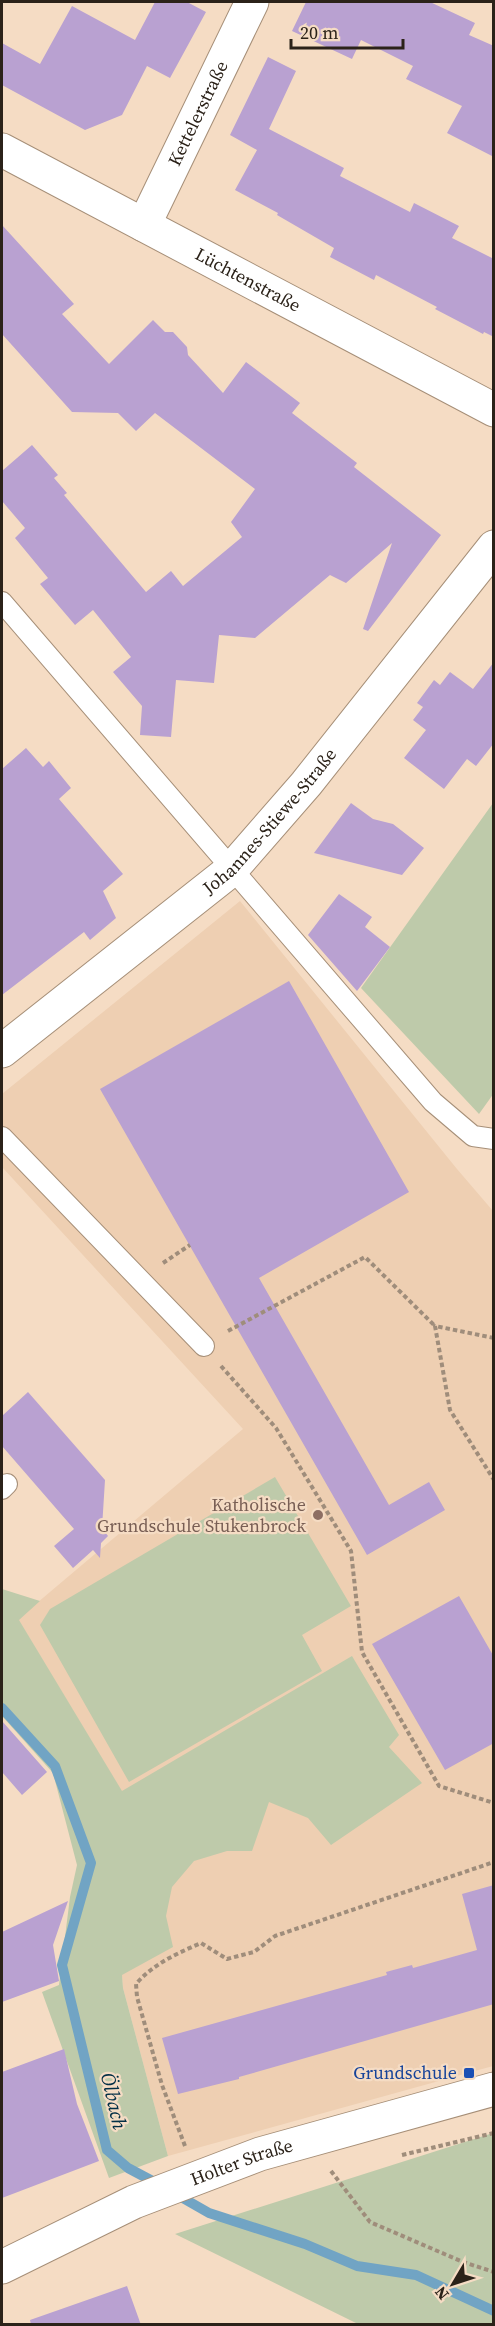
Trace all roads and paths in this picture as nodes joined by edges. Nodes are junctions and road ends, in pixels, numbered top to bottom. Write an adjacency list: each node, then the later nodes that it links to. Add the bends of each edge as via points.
1 (252, 2): 3 (street, Kettelerstraße)
2 (2, 150): 3 (street, Lüchtenstraße)
3 (144, 225): 4 (street, Lüchtenstraße)
4 (494, 411)
5 (494, 547): 7 (street, Johannes-Stiewe-Straße, via 306,784)
6 (2, 602): 7 (lane)
7 (231, 870): 8 (street, Johannes-Stiewe-Straße); 10 (lane, via 433,1102 473,1136)
8 (2, 1051)
9 (2, 1137): 13 (lane)
10 (494, 1139)
11 (435, 1326): 12 (path); 13 (path, via 365,1257); 14 (path, via 450,1410)
12 (494, 1338)
13 (204, 1346): 15 (path, via 276,1428 351,1551 362,1652 439,1786)
14 (494, 1480)
15 (494, 1803)
16 (494, 1862): 19 (path, via 275,1936 254,1952 227,1959 201,1943 143,1976 136,1984 162,2085)
17 (494, 2089): 18 (street, Holter Straße)
18 (319, 2137): 19 (street, Holter Straße); 21 (path, via 327,2167 370,2222)
19 (171, 2187): 20 (street, Holter Straße)
20 (2, 2267)
21 (494, 2272)

